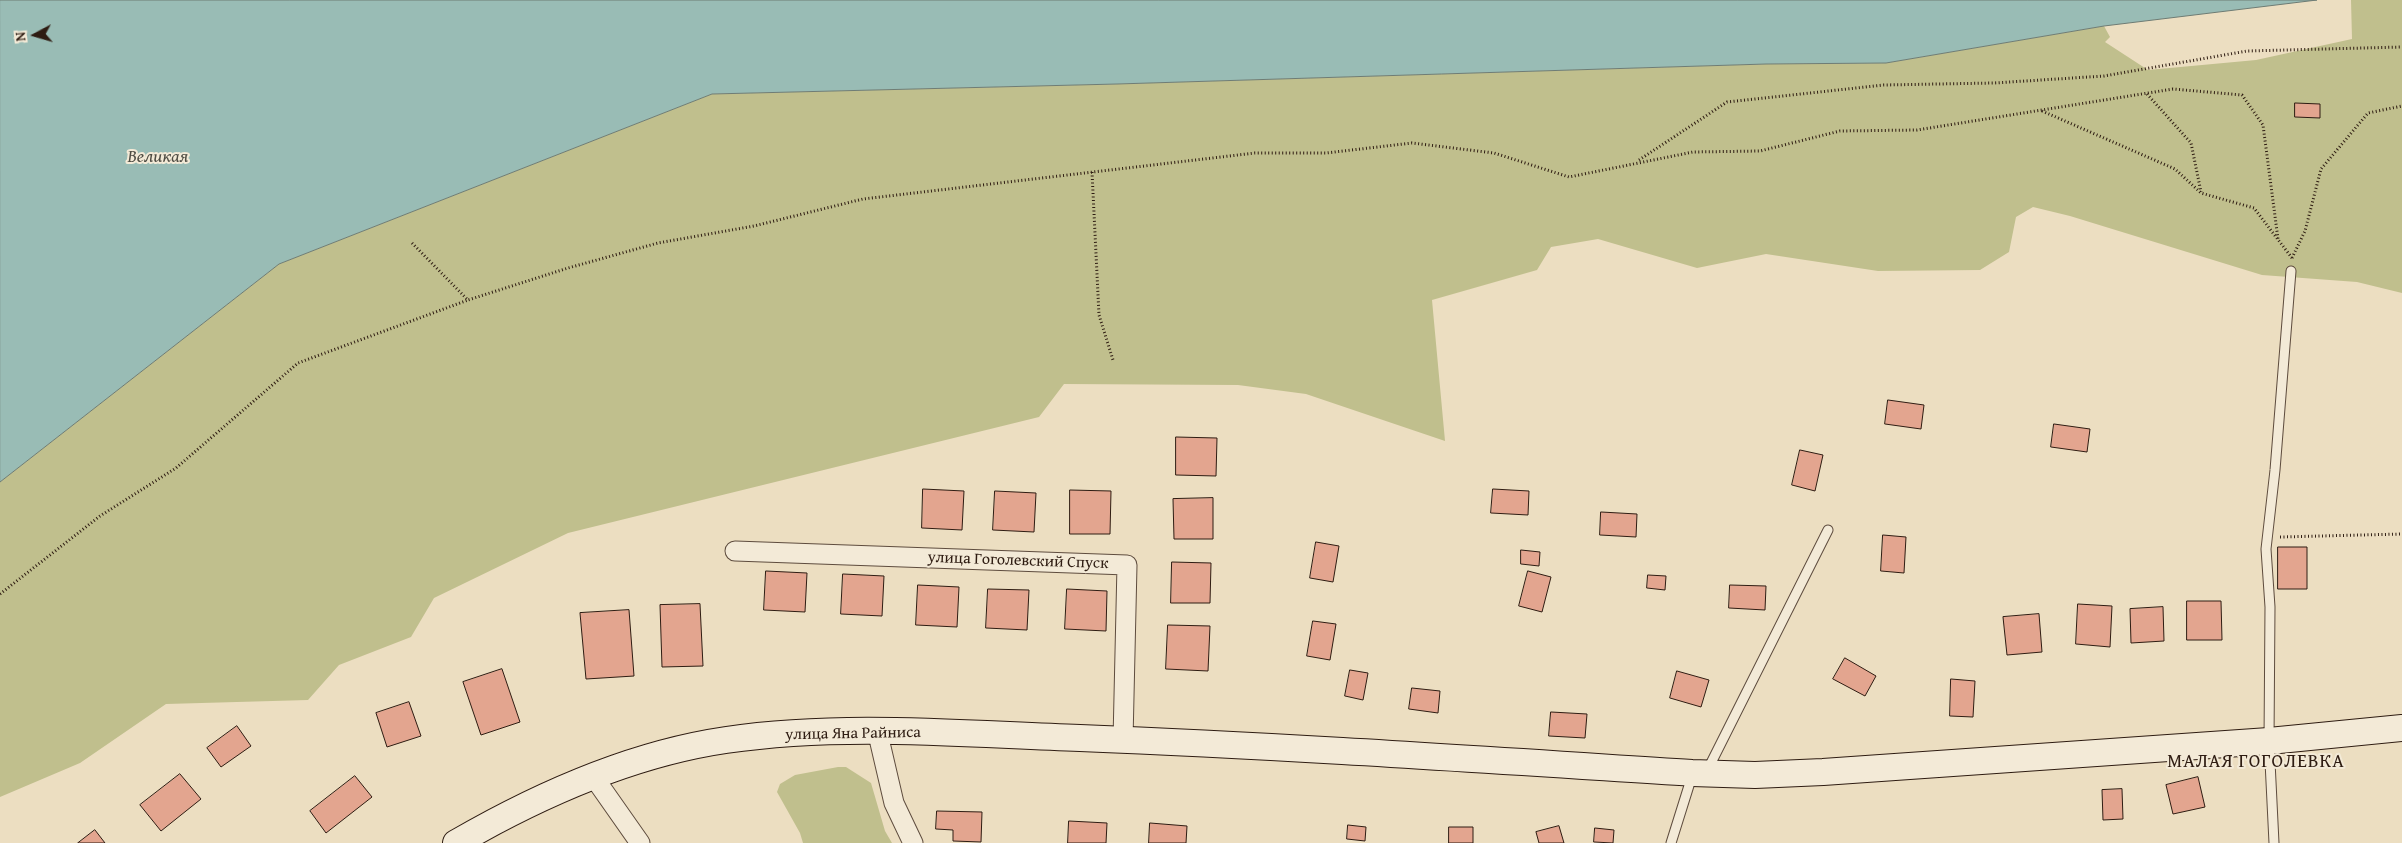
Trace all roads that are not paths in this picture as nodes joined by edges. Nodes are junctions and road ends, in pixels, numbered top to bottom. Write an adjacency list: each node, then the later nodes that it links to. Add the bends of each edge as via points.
1 (2291, 272): 7 (lane, via 2266,549 2270,607)
2 (1828, 530): 8 (lane)
3 (735, 551): 6 (street, улица Гоголевский Спуск, via 1128,565)
4 (2402, 728): 7 (street, улица Яна Райниса)
5 (877, 730): 6 (street, улица Яна Райниса); 9 (street, улица Яна Райниса, via 725,740 648,758); 12 (street, via 894,803)
6 (1123, 740): 8 (street, улица Яна Райниса, via 1272,746)
7 (2269, 741): 8 (street, улица Яна Райниса, via 1824,772); 14 (lane)
8 (1699, 774): 13 (lane)
9 (593, 776): 10 (street, улица Яна Райниса, via 514,810); 11 (street)
10 (456, 843)
11 (640, 843)
12 (913, 843)
13 (1671, 843)
14 (2274, 843)

